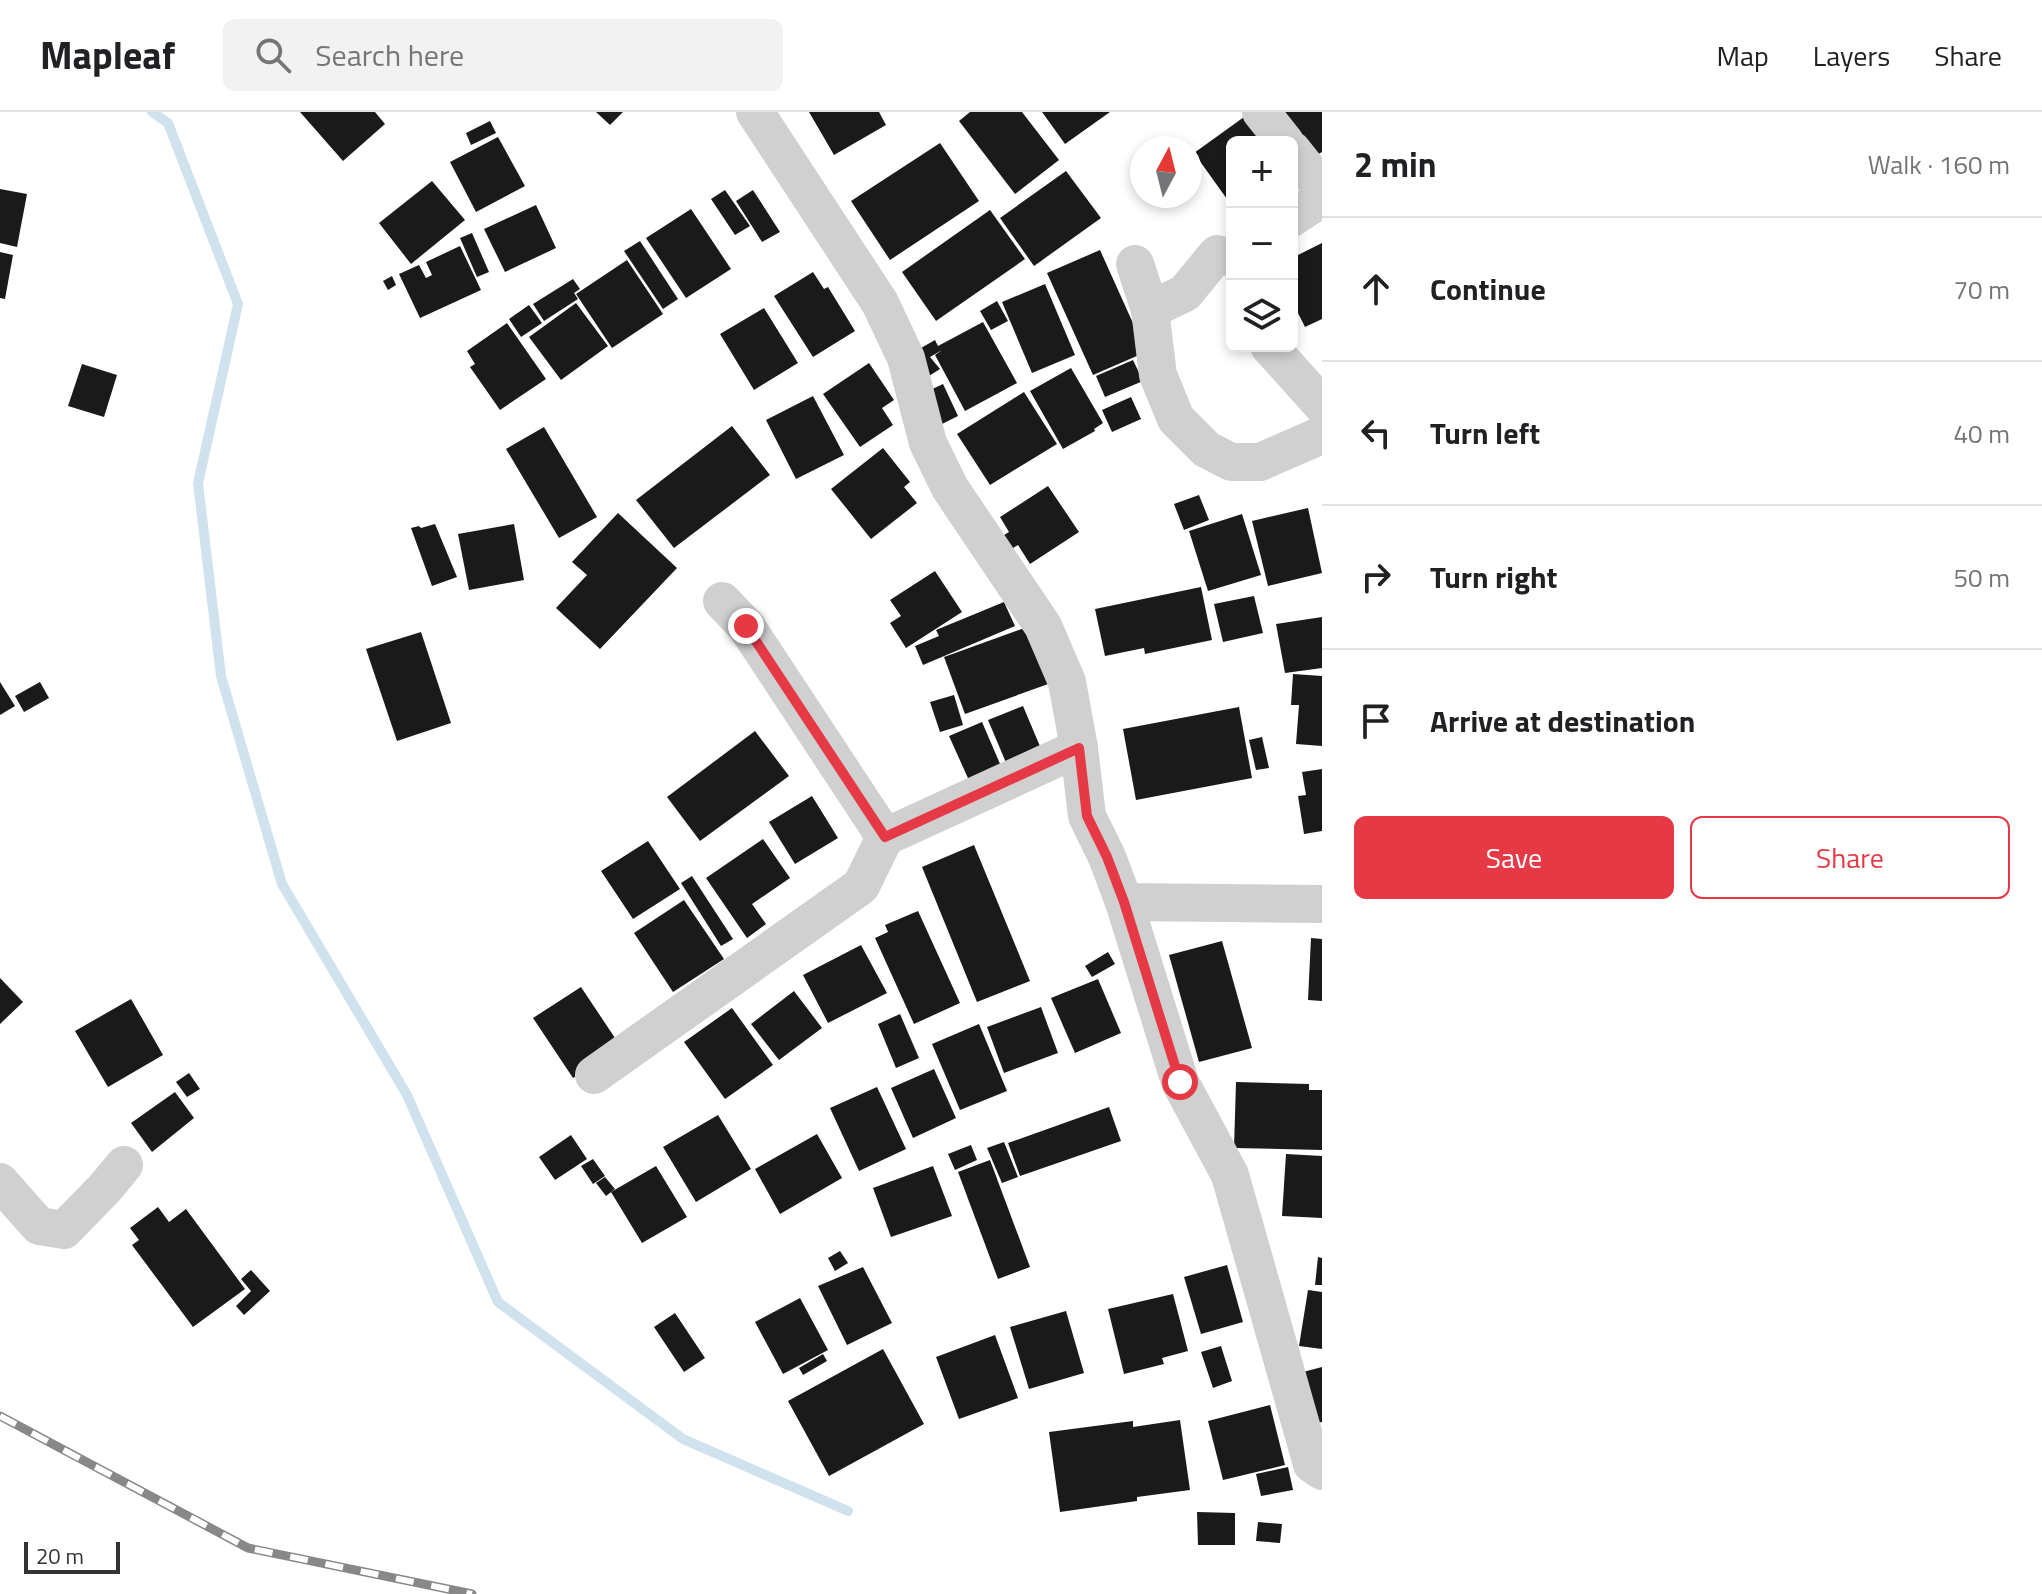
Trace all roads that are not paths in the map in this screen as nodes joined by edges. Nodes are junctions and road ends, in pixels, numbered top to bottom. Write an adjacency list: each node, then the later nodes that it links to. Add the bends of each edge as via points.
1 (755, 112): 15 (street, via 880,303 906,358 928,443 950,488 1043,626 1067,682)
2 (1261, 112): 3 (street)
3 (1280, 136)
4 (1298, 158): 5 (street)
5 (1322, 188)
6 (1322, 198): 7 (street)
7 (1298, 214)
8 (1226, 256): 10 (street, via 1217,254 1185,293)
9 (1135, 264): 10 (street)
10 (1150, 310): 13 (street, via 1158,375 1176,419 1206,449 1231,462 1260,462)
11 (1274, 352): 12 (street)
12 (1322, 405)
13 (1322, 435)
14 (722, 601): 16 (street, via 746,626)
15 (1079, 748): 16 (street); 17 (street, via 1087,816)
16 (885, 837): 19 (street, via 861,886)
17 (1124, 902): 18 (street); 22 (street, via 1180,1082 1230,1175 1312,1464)
18 (1322, 904)
19 (594, 1075)
20 (124, 1165): 21 (street, via 64,1230 39,1226)
21 (0, 1182)
22 (1322, 1471)

